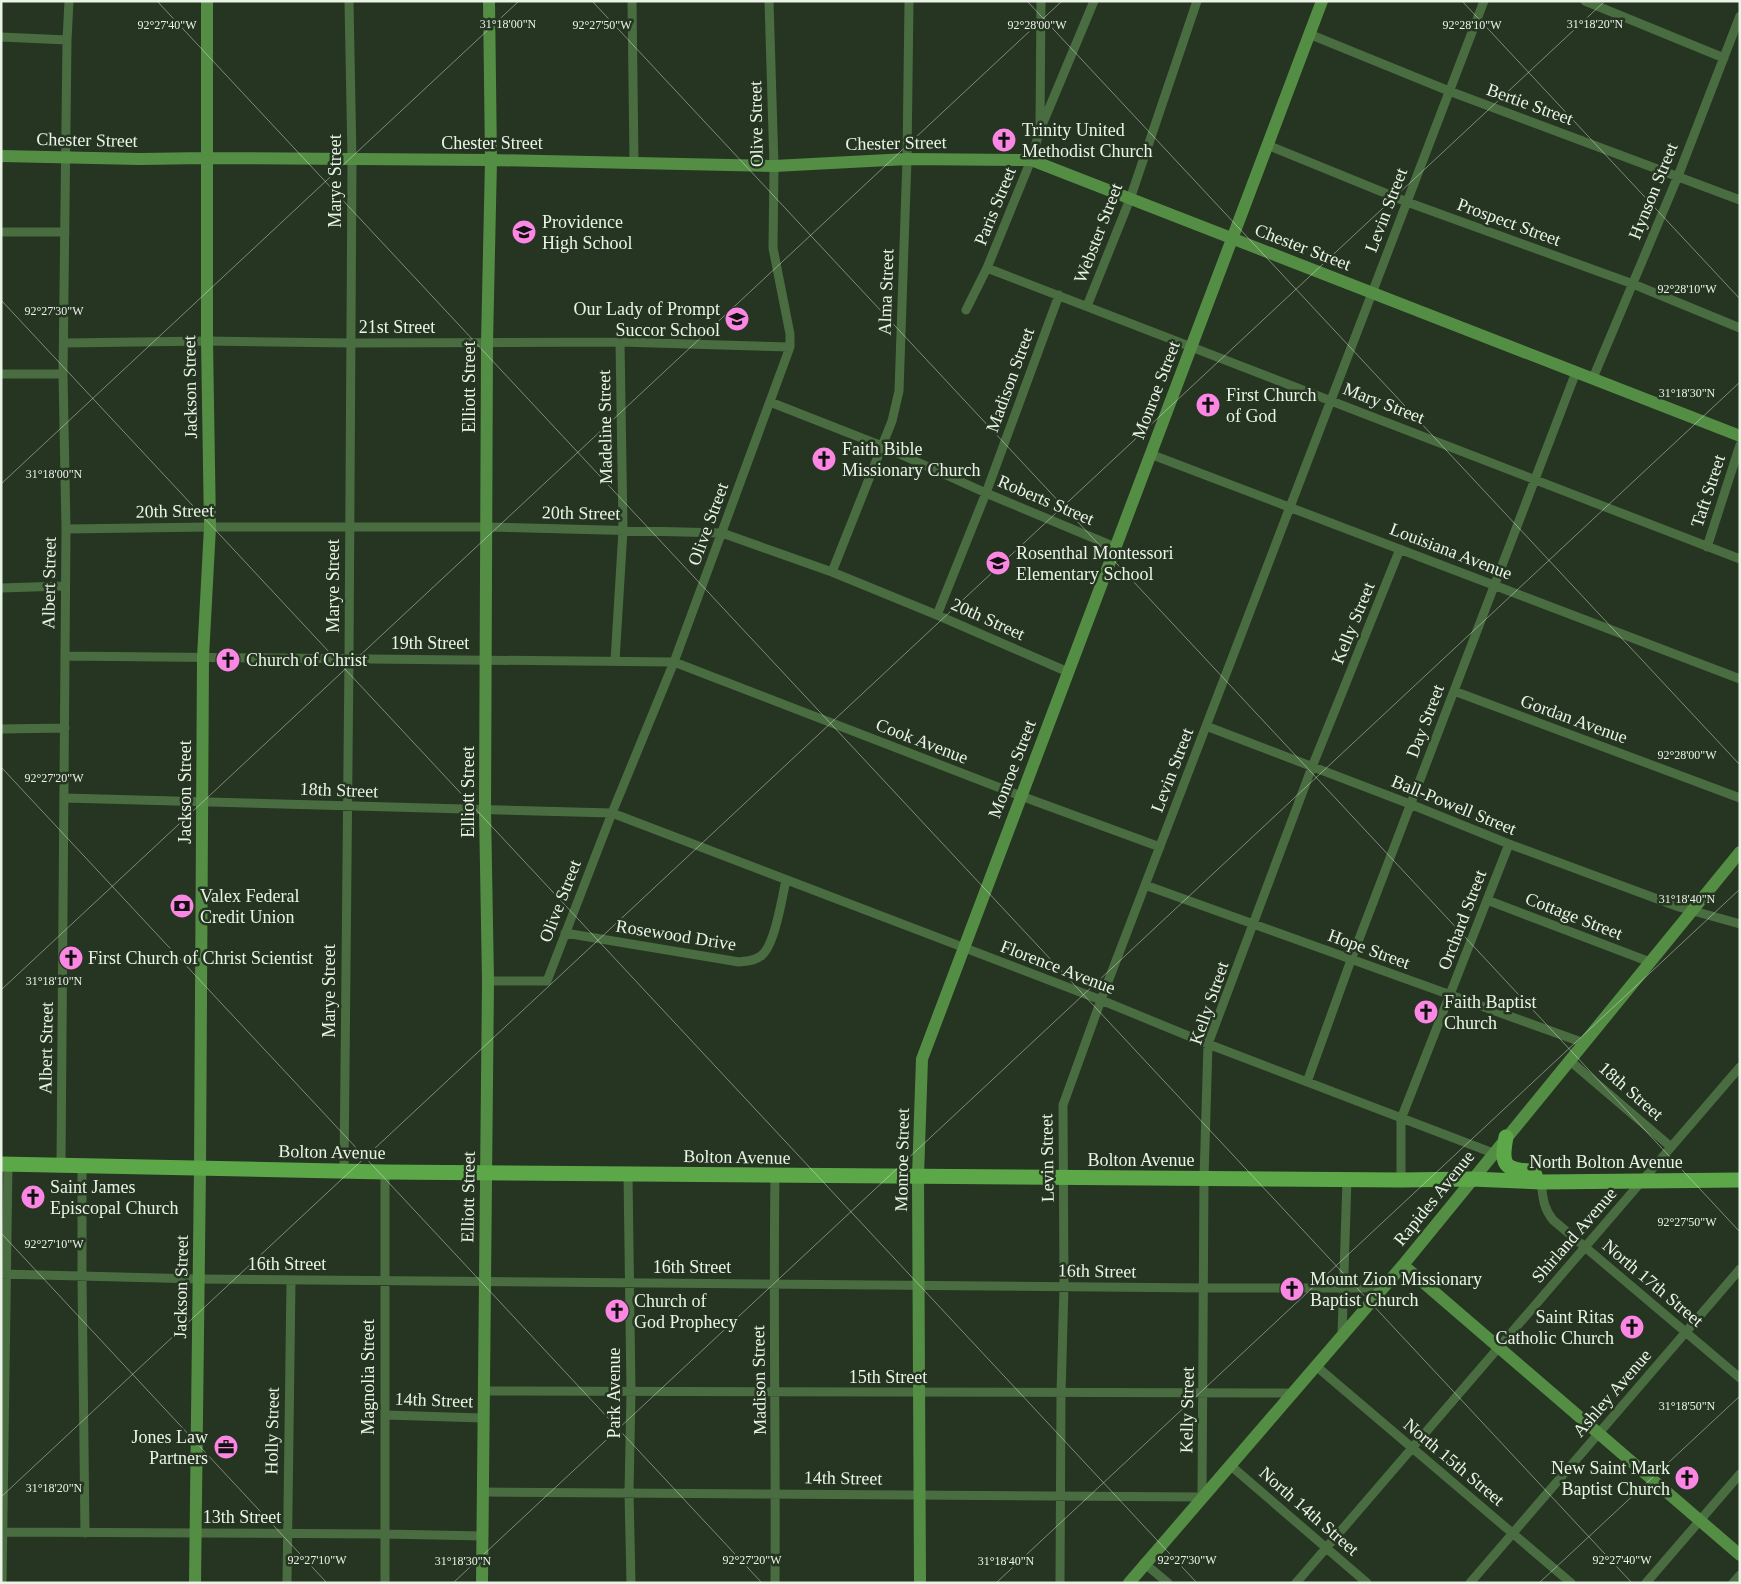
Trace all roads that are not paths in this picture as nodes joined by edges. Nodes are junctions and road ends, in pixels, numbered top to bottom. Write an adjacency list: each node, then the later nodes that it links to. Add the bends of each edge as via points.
1 (69, 1): 17 (street, Albert Street)
2 (207, 1): 24 (main road, Jackson Street)
3 (349, 1): 26 (street, Marye Street)
4 (489, 1): 27 (main road, Elliott Street)
5 (632, 1): 29 (street)
6 (769, 1): 30 (street, Olive Street)
7 (909, 1): 25 (street, Alma Street)
8 (1041, 1): 20 (street)
9 (1094, 1): 20 (street, Paris Street)
10 (1197, 1): 32 (street, Webster Street)
11 (1322, 1): 15 (main road, Monroe Street)
12 (1484, 1): 19 (street, Levin Street)
13 (1585, 1): 18 (street)
14 (1740, 16): 18 (street, Hynson Street)
15 (1310, 34): 19 (street, Bertie Street); 21 (main road, Monroe Street)
16 (1, 36): 17 (street)
17 (67, 40): 23 (street, Albert Street)
18 (1724, 58): 31 (street, Hynson Street)
19 (1449, 91): 31 (street, Bertie Street); 34 (street, Levin Street)
20 (1040, 130): 28 (street, Paris Street)
21 (1267, 145): 34 (street, Prospect Street); 37 (main road, Monroe Street)
22 (1, 156): 23 (main road, Chester Street)
23 (67, 156): 24 (main road, Chester Street); 36 (street, Albert Street)
24 (206, 158): 26 (main road, Chester Street); 45 (main road, Jackson Street)
25 (907, 159): 28 (main road, Chester Street); 30 (main road, Chester Street); 60 (street, Alma Street, via 899,391)
26 (352, 160): 27 (main road, Chester Street); 48 (street, Marye Street)
27 (491, 160): 29 (main road, Chester Street); 49 (main road, Elliott Street)
28 (1031, 160): 32 (main road, Chester Street); 38 (street, Paris Street)
29 (634, 162): 30 (main road, Chester Street)
30 (774, 166): 51 (street, Olive Street, via 773,248)
31 (1678, 176): 33 (street, Bertie Street); 39 (street, Hynson Street)
32 (1130, 199): 37 (main road, Chester Street); 42 (street, Webster Street)
33 (1740, 200)
34 (1407, 202): 39 (street, Prospect Street); 40 (street, Levin Street)
35 (1, 232): 36 (street)
36 (64, 232): 47 (street, Albert Street)
37 (1232, 238): 40 (main road, Chester Street); 50 (main road, Monroe Street)
38 (987, 268): 41 (street, Mary Street); 43 (street, Paris Street)
39 (1633, 284): 44 (street, Prospect Street); 55 (street, Hynson Street)
40 (1372, 293): 52 (main road, Chester Street); 56 (street, Levin Street)
41 (1059, 295): 42 (street, Mary Street); 63 (street, Madison Street)
42 (1087, 306): 50 (street, Mary Street)
43 (966, 310)
44 (1740, 328)
45 (207, 341): 47 (street, 21st Street); 48 (street, 21st Street); 65 (main road, Jackson Street)
46 (620, 342): 49 (street, 21st Street); 51 (street, 21st Street); 69 (street, Madeline Street)
47 (65, 343): 54 (street, Albert Street)
48 (350, 343): 49 (street, 21st Street); 67 (street, Marye Street)
49 (487, 343): 66 (main road, Elliott Street)
50 (1191, 346): 56 (street, Mary Street); 61 (main road, Monroe Street)
51 (790, 347): 57 (street, Olive Street)
52 (1576, 372): 55 (main road, Chester Street); 62 (street, Day Street)
53 (1, 374): 54 (street)
54 (63, 374): 68 (street, Albert Street)
55 (1593, 378): 58 (main road, Chester Street)
56 (1331, 400): 62 (street, Mary Street); 64 (street, Levin Street)
57 (770, 402): 60 (street, Roberts Street); 70 (street, Olive Street)
58 (1740, 436)
59 (1740, 445): 72 (street, Taft Street)
60 (882, 446): 63 (street, Roberts Street); 75 (street, Alma Street)
61 (1150, 454): 64 (street, Louisiana Avenue); 71 (main road, Monroe Street)
62 (1535, 478): 72 (street, Mary Street); 76 (street, Day Street)
63 (986, 493): 71 (street, Roberts Street); 79 (street, Madison Street)
64 (1290, 507): 73 (street, Louisiana Avenue); 89 (street, Levin Street)
65 (210, 527): 67 (street, 20th Street); 68 (street, 20th Street); 81 (main road, Jackson Street)
66 (486, 527): 67 (street, 20th Street); 69 (street, 20th Street); 83 (main road, Elliott Street)
67 (349, 528): 82 (street, Marye Street)
68 (66, 529): 77 (street, Albert Street)
69 (623, 530): 70 (street, 20th Street); 84 (street, Madeline Street)
70 (722, 533): 75 (street, 20th Street); 85 (street, Olive Street)
71 (1115, 547): 86 (main road, Monroe Street)
72 (1707, 547): 74 (street, Mary Street)
73 (1400, 549): 76 (street, Louisiana Avenue); 92 (street, Kelly Street)
74 (1740, 559)
75 (832, 572): 79 (street, 20th Street)
76 (1494, 585): 87 (street, Louisiana Avenue); 88 (street, Day Street)
77 (65, 586): 78 (street); 80 (street, Albert Street)
78 (1, 588)
79 (937, 615): 86 (street, 20th Street)
80 (65, 656): 81 (street, 19th Street); 90 (street, Albert Street)
81 (203, 658): 82 (street, 19th Street); 96 (main road, Jackson Street)
82 (349, 659): 83 (street, 19th Street); 98 (street, Marye Street)
83 (485, 660): 84 (street, 19th Street); 99 (main road, Elliott Street)
84 (615, 661): 85 (street, 19th Street)
85 (674, 662): 93 (street, Cook Avenue); 100 (street, Olive Street)
86 (1068, 672): 93 (main road, Monroe Street)
87 (1740, 678)
88 (1454, 691): 95 (street, Gordan Avenue); 97 (street, Day Street)
89 (1206, 726): 92 (street, Ball-Powell Street); 102 (street, Levin Street)
90 (65, 728): 91 (street); 94 (street, Albert Street)
91 (1, 729)
92 (1312, 767): 97 (street, Ball-Powell Street); 108 (street, Kelly Street)
93 (1021, 796): 102 (street, Cook Avenue); 111 (main road, Monroe Street)
94 (65, 798): 96 (street, 18th Street); 127 (street, Albert Street)
95 (1740, 798)
96 (202, 802): 98 (street, 18th Street); 129 (main road, Jackson Street)
97 (1410, 804): 101 (street, Ball-Powell Street); 112 (street, Day Street)
98 (346, 806): 99 (street, 18th Street); 130 (street, Marye Street)
99 (485, 810): 100 (street, 18th Street); 114 (main road, Elliott Street)
100 (612, 814): 104 (street, Florence Avenue); 110 (street, Olive Street)
101 (1509, 844): 106 (street, Orchard Street); 107 (street, Ball-Powell Street)
102 (1160, 847): 105 (street, Levin Street)
103 (1740, 852): 107 (main road, Rapides Avenue)
104 (786, 880): 110 (street, Rosewood Drive, via 770,944 762,956 752,961 739,962); 111 (street, Florence Avenue)
105 (1145, 886): 108 (street, Hope Street); 116 (street, Levin Street)
106 (1487, 900): 113 (street, Cottage Street); 115 (street, Orchard Street)
107 (1691, 912): 109 (street, Ball-Powell Street); 113 (main road, Rapides Avenue)
108 (1254, 924): 112 (street, Hope Street); 118 (street, Kelly Street)
109 (1740, 924)
110 (565, 933): 114 (street, Olive Street, via 547,981)
111 (963, 948): 116 (street, Florence Avenue); 135 (main road, Monroe Street, via 922,1059)
112 (1351, 960): 115 (street, Hope Street); 121 (street, Day Street)
113 (1650, 962): 117 (main road, Rapides Avenue)
114 (488, 981): 132 (main road, Elliott Street)
115 (1450, 995): 117 (street, Hope Street); 122 (street, Orchard Street)
116 (1101, 1000): 118 (street, Florence Avenue); 136 (street, Levin Street, via 1063,1105)
117 (1584, 1042): 119 (main road, Rapides Avenue)
118 (1208, 1044): 121 (street, Florence Avenue); 139 (street, Kelly Street)
119 (1569, 1060): 123 (main road, Rapides Avenue); 124 (street, 18th Street)
120 (1740, 1067): 124 (street, Shirland Avenue)
121 (1307, 1082): 122 (street, Florence Avenue)
122 (1401, 1119): 125 (street, Florence Avenue); 140 (street, Orchard Street)
123 (1506, 1137): 125 (main road, Rapides Avenue); 143 (main road, via 1504,1161 1510,1168 1532,1172)
124 (1671, 1147): 142 (street, Shirland Avenue)
125 (1493, 1153): 138 (main road, Rapides Avenue)
126 (4, 1164): 127 (main road, Bolton Avenue); 147 (street)
127 (61, 1164): 128 (main road, Bolton Avenue)
128 (82, 1166): 129 (main road, Bolton Avenue); 148 (street)
129 (200, 1168): 130 (main road, Bolton Avenue); 149 (main road, Jackson Street)
130 (344, 1172): 131 (main road, Bolton Avenue)
131 (385, 1172): 132 (main road, Bolton Avenue); 151 (street, Magnolia Street)
132 (486, 1173): 133 (main road, Bolton Avenue); 152 (main road, Elliott Street)
133 (628, 1174): 134 (main road, Bolton Avenue); 153 (street, Park Avenue)
134 (775, 1176): 135 (main road, Bolton Avenue); 154 (street, Madison Street)
135 (918, 1176): 136 (main road, Bolton Avenue); 155 (main road, Monroe Street)
136 (1064, 1179): 139 (main road, Bolton Avenue); 156 (street, Levin Street)
137 (1347, 1179): 139 (main road, Bolton Avenue); 140 (main road, Bolton Avenue); 159 (street)
138 (1472, 1179): 140 (main road, Bolton Avenue); 143 (main road, North Bolton Avenue); 145 (main road, Rapides Avenue)
139 (1204, 1180): 157 (street, Kelly Street)
140 (1402, 1180)
141 (1740, 1180): 142 (main road, North Bolton Avenue)
142 (1642, 1181): 143 (main road, North Bolton Avenue); 144 (street, Shirland Avenue)
143 (1541, 1182): 144 (street, North 17th Street, via 1546,1212)
144 (1585, 1247): 160 (street, North 17th Street); 162 (street, Shirland Avenue)
145 (1403, 1265): 158 (main road, Rapides Avenue); 162 (main road)
146 (1740, 1269): 160 (street, Ashley Avenue)
147 (4, 1274): 148 (street, 16th Street); 172 (street)
148 (82, 1276): 149 (street, 16th Street); 187 (street)
149 (199, 1279): 150 (street, 16th Street); 188 (main road, Jackson Street)
150 (291, 1280): 151 (street, 16th Street); 190 (street, Holly Street)
151 (385, 1281): 152 (street, 16th Street); 173 (street, Magnolia Street)
152 (485, 1282): 153 (street, 16th Street); 165 (main road, Elliott Street)
153 (629, 1283): 154 (street, 16th Street); 166 (street, Park Avenue)
154 (774, 1284): 155 (street, 16th Street); 167 (street, Madison Street)
155 (919, 1285): 156 (street, 16th Street); 168 (main road, Monroe Street)
156 (1064, 1286): 157 (street, 16th Street); 169 (street, Levin Street)
157 (1204, 1288): 159 (street, 16th Street); 170 (street, Kelly Street)
158 (1383, 1288): 159 (street, 16th Street); 161 (main road, Rapides Avenue)
159 (1344, 1289): 161 (street)
160 (1686, 1332): 164 (street, North 17th Street); 175 (street, Ashley Avenue)
161 (1342, 1335): 163 (main road, Rapides Avenue)
162 (1499, 1347): 175 (main road); 176 (street, Shirland Avenue)
163 (1316, 1366): 171 (main road, Rapides Avenue); 176 (street, North 15th Street)
164 (1740, 1378)
165 (485, 1392): 166 (street, 15th Street); 174 (main road, Elliott Street)
166 (631, 1392): 167 (street, 15th Street); 180 (street, Park Avenue)
167 (775, 1393): 168 (street, 15th Street); 181 (street, Madison Street)
168 (918, 1393): 169 (street, 15th Street); 182 (main road, Monroe Street)
169 (1061, 1394): 170 (street, 15th Street); 183 (street, Levin Street)
170 (1203, 1394): 171 (street, 15th Street); 184 (street, Kelly Street)
171 (1292, 1394): 177 (main road, Rapides Avenue)
172 (3, 1411): 186 (street)
173 (385, 1415): 174 (street, 14th Street); 191 (street, Magnolia Street)
174 (483, 1418): 179 (main road, Elliott Street)
175 (1598, 1433): 185 (main road); 189 (street, Ashley Avenue)
176 (1412, 1448): 189 (street, North 15th Street); 193 (street, Shirland Avenue)
177 (1230, 1465): 184 (main road, Rapides Avenue); 193 (street, North 14th Street)
178 (1740, 1474): 185 (street)
179 (483, 1492): 180 (street, 14th Street); 192 (main road, Elliott Street)
180 (629, 1492): 181 (street, 14th Street); 202 (street, Park Avenue)
181 (776, 1493): 182 (street, 14th Street); 203 (street, Madison Street)
182 (918, 1495): 183 (street, 14th Street); 204 (main road, Monroe Street)
183 (1060, 1496): 184 (street, 14th Street); 205 (street, Levin Street)
184 (1202, 1496): 195 (main road, Rapides Avenue)
185 (1700, 1520): 194 (main road); 212 (street)
186 (2, 1532): 187 (street, 13th Street); 197 (street)
187 (85, 1533): 188 (street, 13th Street)
188 (195, 1533): 190 (street, 13th Street); 198 (main road, Jackson Street)
189 (1512, 1533): 210 (street, Ashley Avenue); 211 (street, North 15th Street)
190 (287, 1534): 191 (street, 13th Street); 199 (street, Holly Street)
191 (385, 1534): 192 (street, 13th Street); 200 (street, Magnolia Street)
192 (483, 1536): 201 (main road, Elliott Street)
193 (1326, 1548): 208 (street, Shirland Avenue); 209 (street, North 14th Street)
194 (1740, 1555)
195 (1144, 1563): 206 (main road, Rapides Avenue); 207 (street)
196 (1740, 1575): 213 (street)
197 (2, 1583)
198 (195, 1583)
199 (287, 1583)
200 (385, 1583)
201 (482, 1583)
202 (631, 1583)
203 (775, 1583)
204 (920, 1583)
205 (1060, 1583)
206 (1128, 1583)
207 (1168, 1583)
208 (1296, 1583)
209 (1367, 1583)
210 (1470, 1583)
211 (1571, 1583)
212 (1646, 1583)
213 (1733, 1583)

